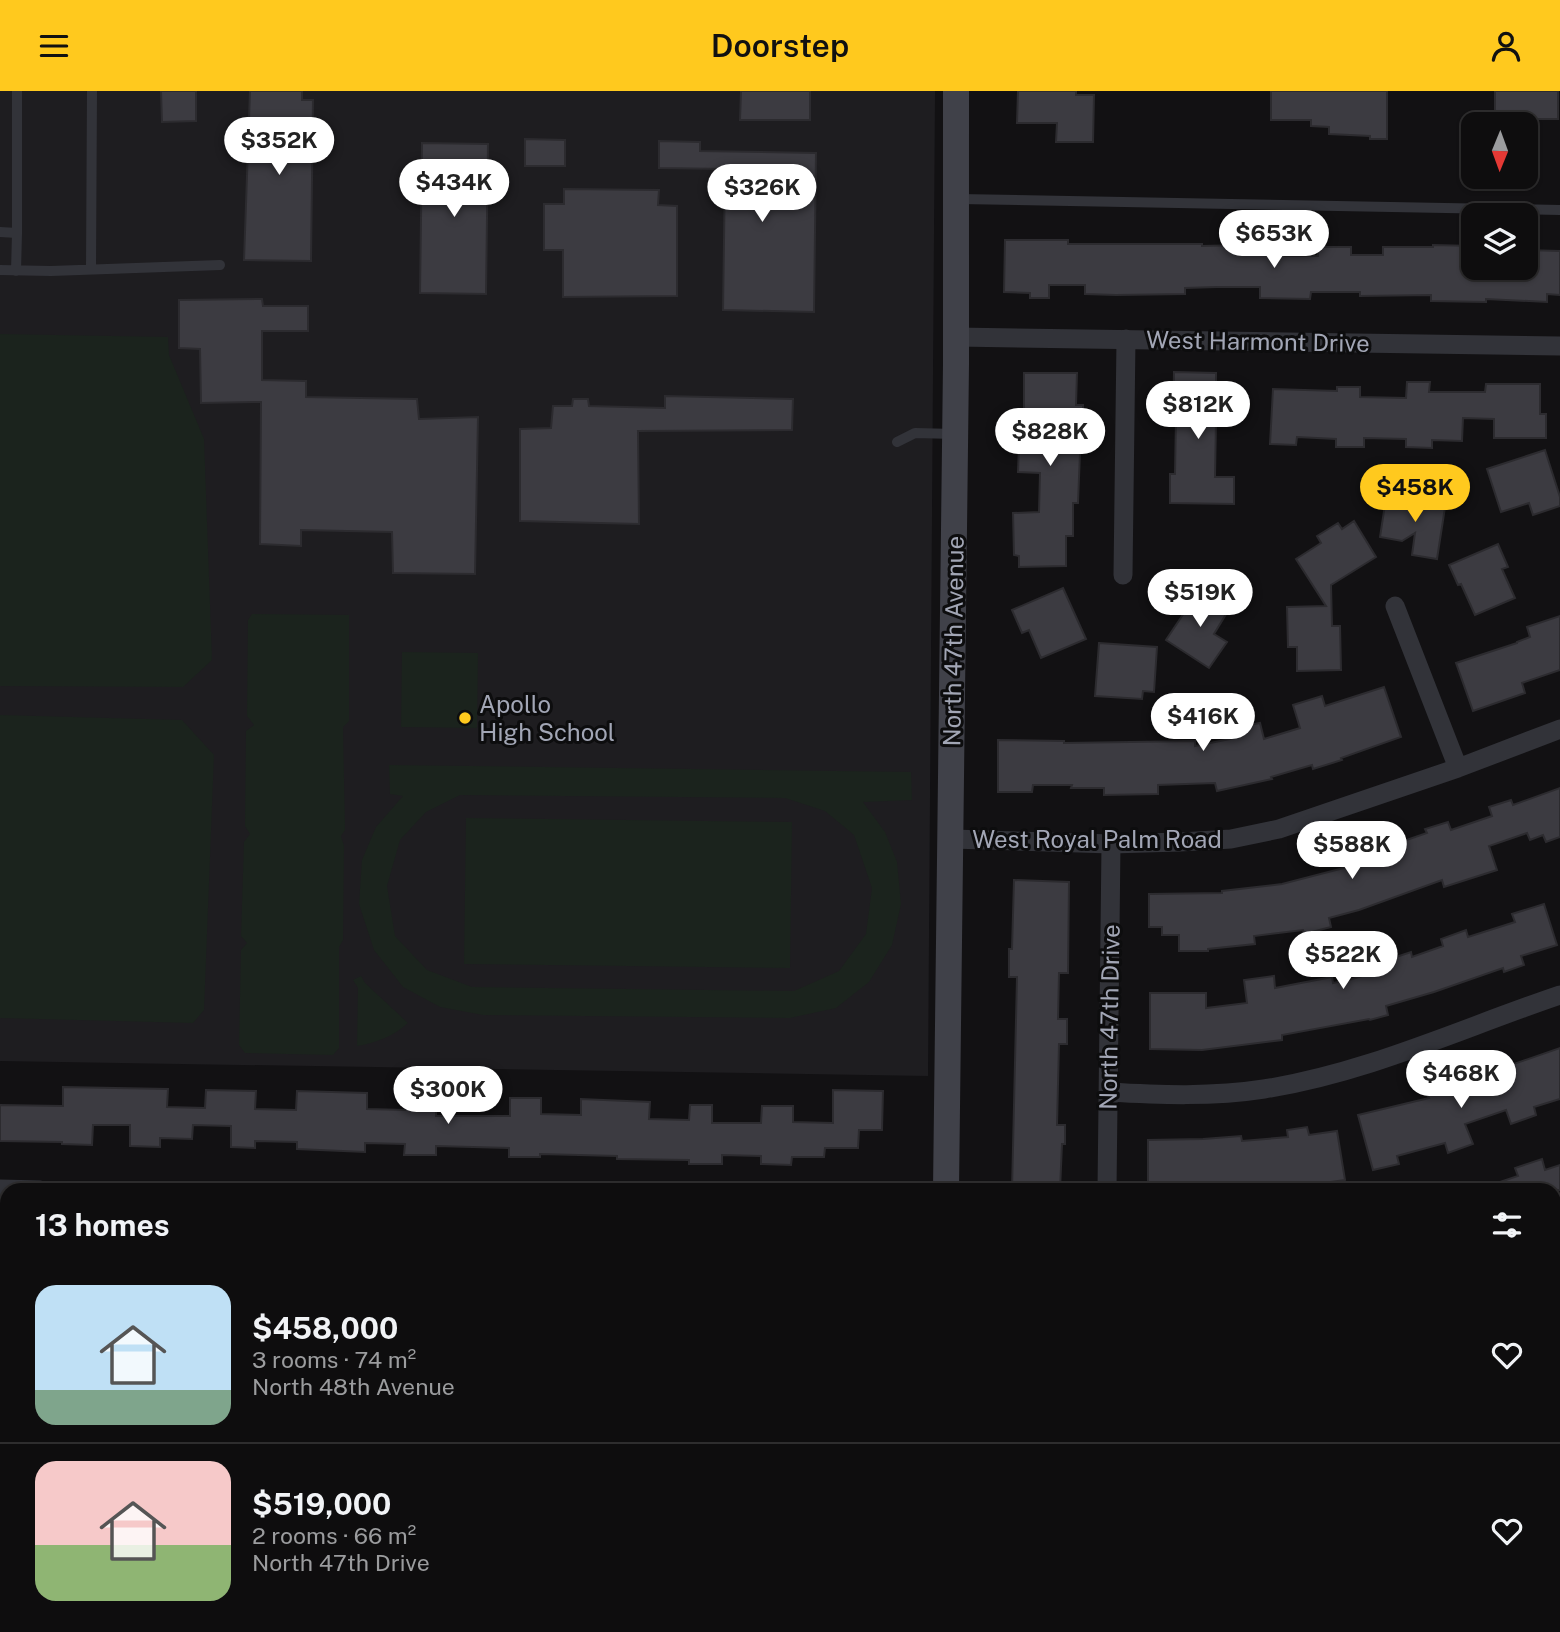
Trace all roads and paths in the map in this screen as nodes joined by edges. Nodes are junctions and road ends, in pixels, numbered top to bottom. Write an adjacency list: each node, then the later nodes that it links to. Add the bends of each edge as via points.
1 (17, 91): 7 (lane)
2 (92, 91): 9 (lane)
3 (956, 91): 4 (street, North 47th Avenue)
4 (955, 198): 5 (lane); 12 (street, North 47th Avenue)
5 (1560, 210)
6 (0, 232): 7 (lane)
7 (17, 233): 11 (lane)
8 (220, 265): 9 (lane)
9 (91, 269): 11 (lane)
10 (0, 270): 11 (lane)
11 (16, 271)
12 (956, 337): 13 (street, West Harmont Drive); 15 (street, North 47th Avenue)
13 (1126, 339): 14 (street, West Harmont Drive); 17 (street)
14 (1560, 346)
15 (956, 434): 16 (lane, via 915,433); 21 (street, North 47th Avenue)
16 (897, 442)
17 (1123, 575)
18 (1395, 606): 20 (street)
19 (1560, 729): 20 (street, West Royal Palm Road)
20 (1458, 768): 22 (street, West Royal Palm Road, via 1279,829 1231,839)
21 (951, 839): 22 (street, West Royal Palm Road); 25 (street, North 47th Avenue)
22 (1111, 843): 24 (street, North 47th Drive)
23 (1560, 995): 24 (street, via 1403,1053 1306,1081 1208,1094)
24 (1108, 1092): 26 (street, North 47th Drive)
25 (946, 1183)
26 (1107, 1183)

